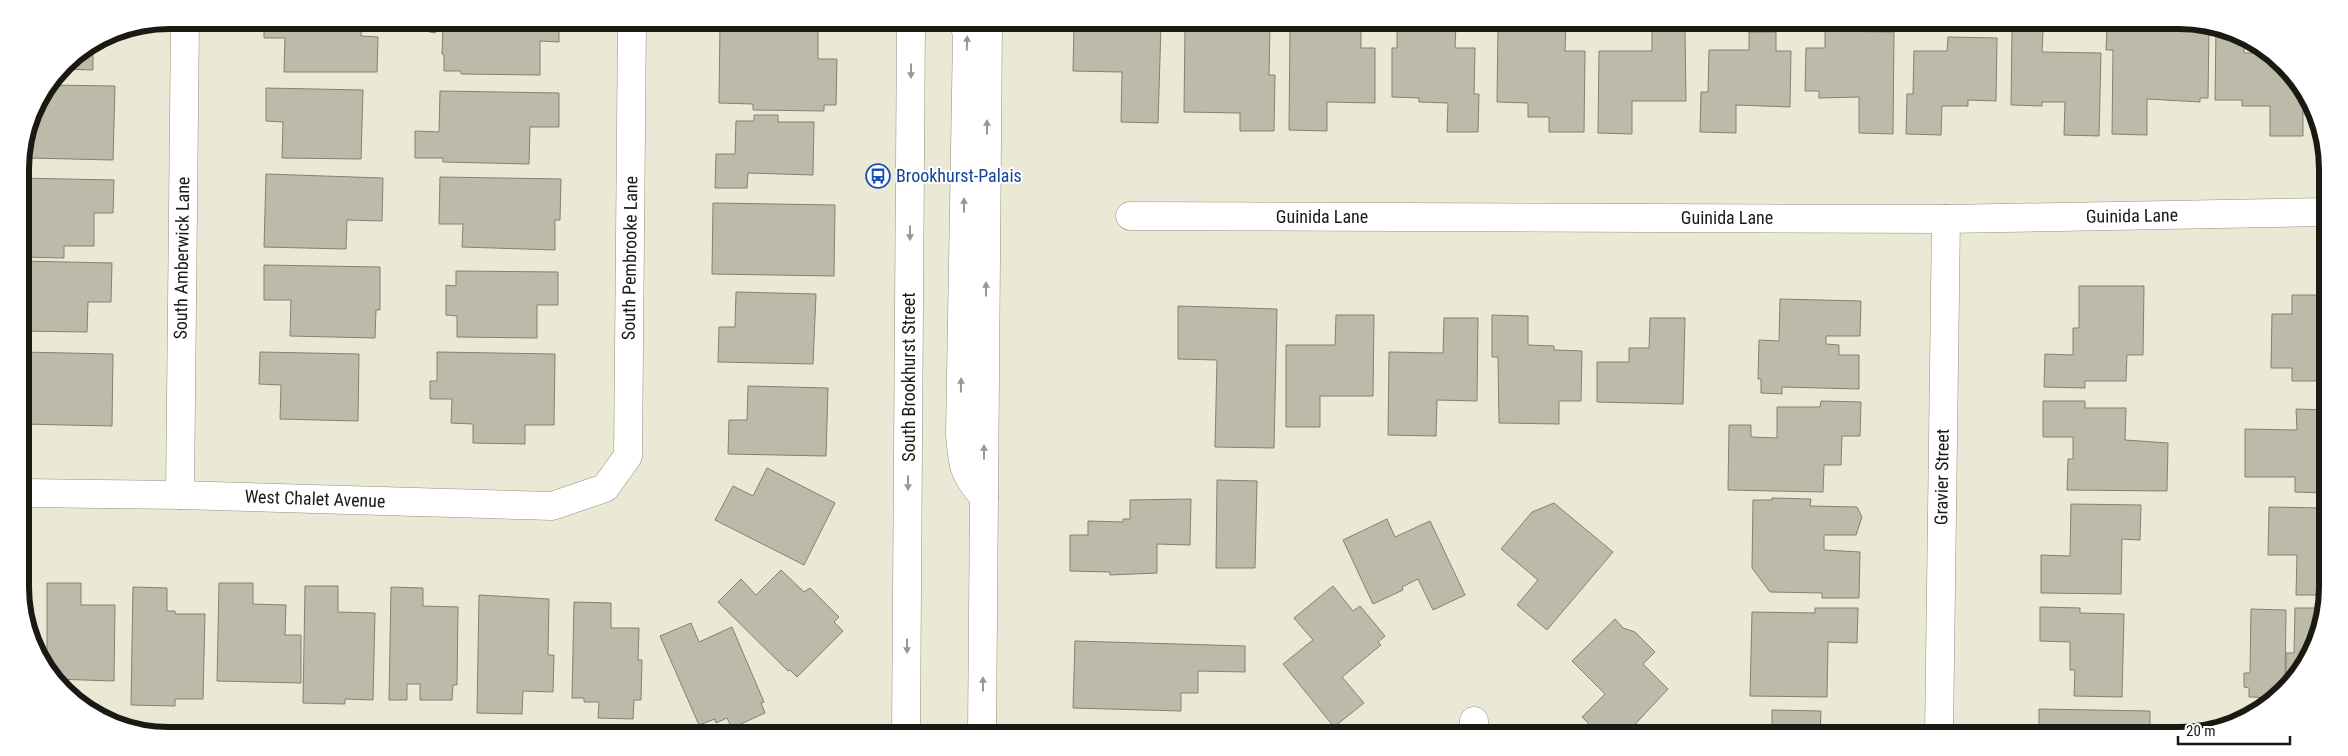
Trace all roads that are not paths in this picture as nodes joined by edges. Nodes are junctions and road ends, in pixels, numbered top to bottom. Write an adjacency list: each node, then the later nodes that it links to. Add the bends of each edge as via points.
1 (185, 29): 11 (street, South Amberwick Lane)
2 (632, 29): 9 (street, South Pembrooke Lane, via 628,456)
3 (911, 29): 13 (street, South Brookhurst Street, one-way to 13)
4 (966, 29): 12 (street, one-way to 4, via 962,464 960,434)
5 (988, 29): 12 (street, one-way to 5)
6 (2319, 212): 8 (street, Guinida Lane)
7 (1130, 216): 8 (street, Guinida Lane)
8 (1946, 219): 15 (street, Gravier Street)
9 (605, 488): 11 (street, West Chalet Avenue, via 552,506)
10 (29, 493): 11 (street, West Chalet Avenue)
11 (180, 495)
12 (984, 497): 14 (street, one-way to 12)
13 (906, 727)
14 (982, 727)
15 (1939, 727)

